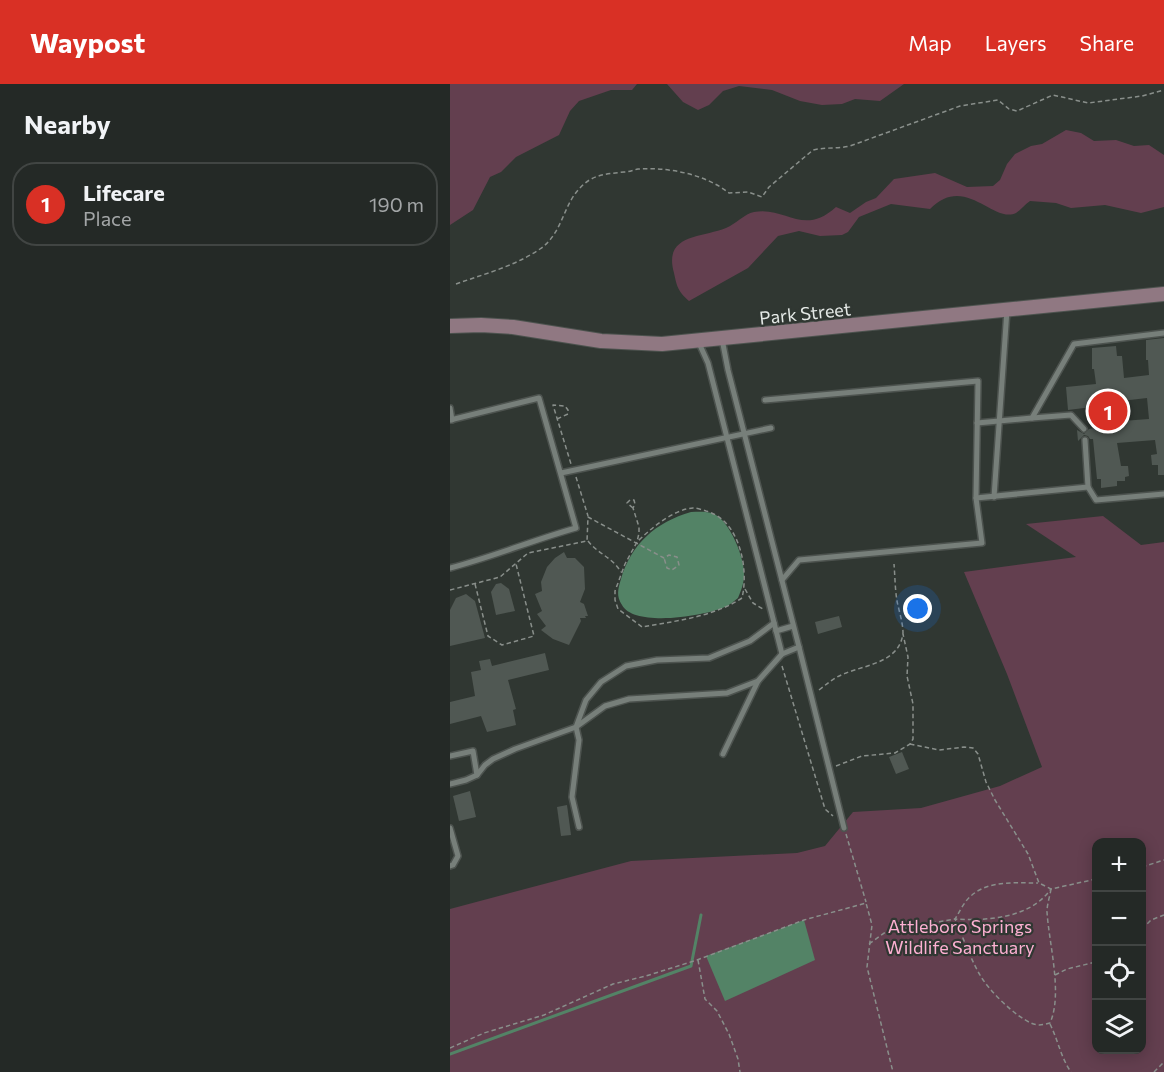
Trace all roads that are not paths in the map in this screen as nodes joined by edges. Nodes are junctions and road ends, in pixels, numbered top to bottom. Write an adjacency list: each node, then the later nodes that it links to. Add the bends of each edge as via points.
1 (1164, 294): 2 (main road, Park Street)
2 (1007, 310): 5 (main road, Park Street); 11 (lane)
3 (450, 326): 6 (main road, Park Street, via 513,327 637,344)
4 (1164, 333): 9 (lane, via 1074,344)
5 (722, 339): 6 (main road, Park Street); 15 (lane)
6 (698, 341): 16 (lane, via 708,363)
7 (765, 400): 12 (lane, via 978,381)
8 (450, 408): 10 (lane)
9 (1032, 418): 11 (lane); 14 (lane, via 1071,415)
10 (451, 420): 18 (lane, via 539,398)
11 (1000, 421): 12 (lane); 21 (lane)
12 (977, 423): 22 (lane)
13 (771, 428): 15 (lane)
14 (1084, 429)
15 (744, 434): 16 (lane); 24 (lane)
16 (726, 439): 18 (lane); 25 (lane)
17 (1085, 440): 19 (lane)
18 (561, 473): 23 (lane, via 576,528)
19 (1088, 487): 20 (lane, via 1096,500); 21 (lane)
20 (1164, 494)
21 (994, 496): 22 (lane)
22 (976, 498): 24 (lane, via 982,543 799,560)
23 (450, 568)
24 (782, 580): 26 (lane)
25 (774, 623): 27 (lane); 31 (lane, via 750,642 709,658 626,666 601,682 586,700)
26 (794, 626): 27 (lane); 28 (lane)
27 (776, 631): 29 (lane)
28 (799, 647): 29 (lane); 38 (lane)
29 (782, 654): 30 (lane)
30 (758, 681): 31 (lane, via 728,693 629,699 605,706); 32 (lane)
31 (576, 727): 34 (lane, via 493,759); 36 (lane, via 579,740 572,797)
32 (723, 754)
33 (450, 756): 34 (lane, via 472,751)
34 (477, 775): 35 (lane)
35 (450, 784)
36 (579, 827)
37 (450, 828): 39 (lane, via 458,856)
38 (844, 828)
39 (450, 866)

